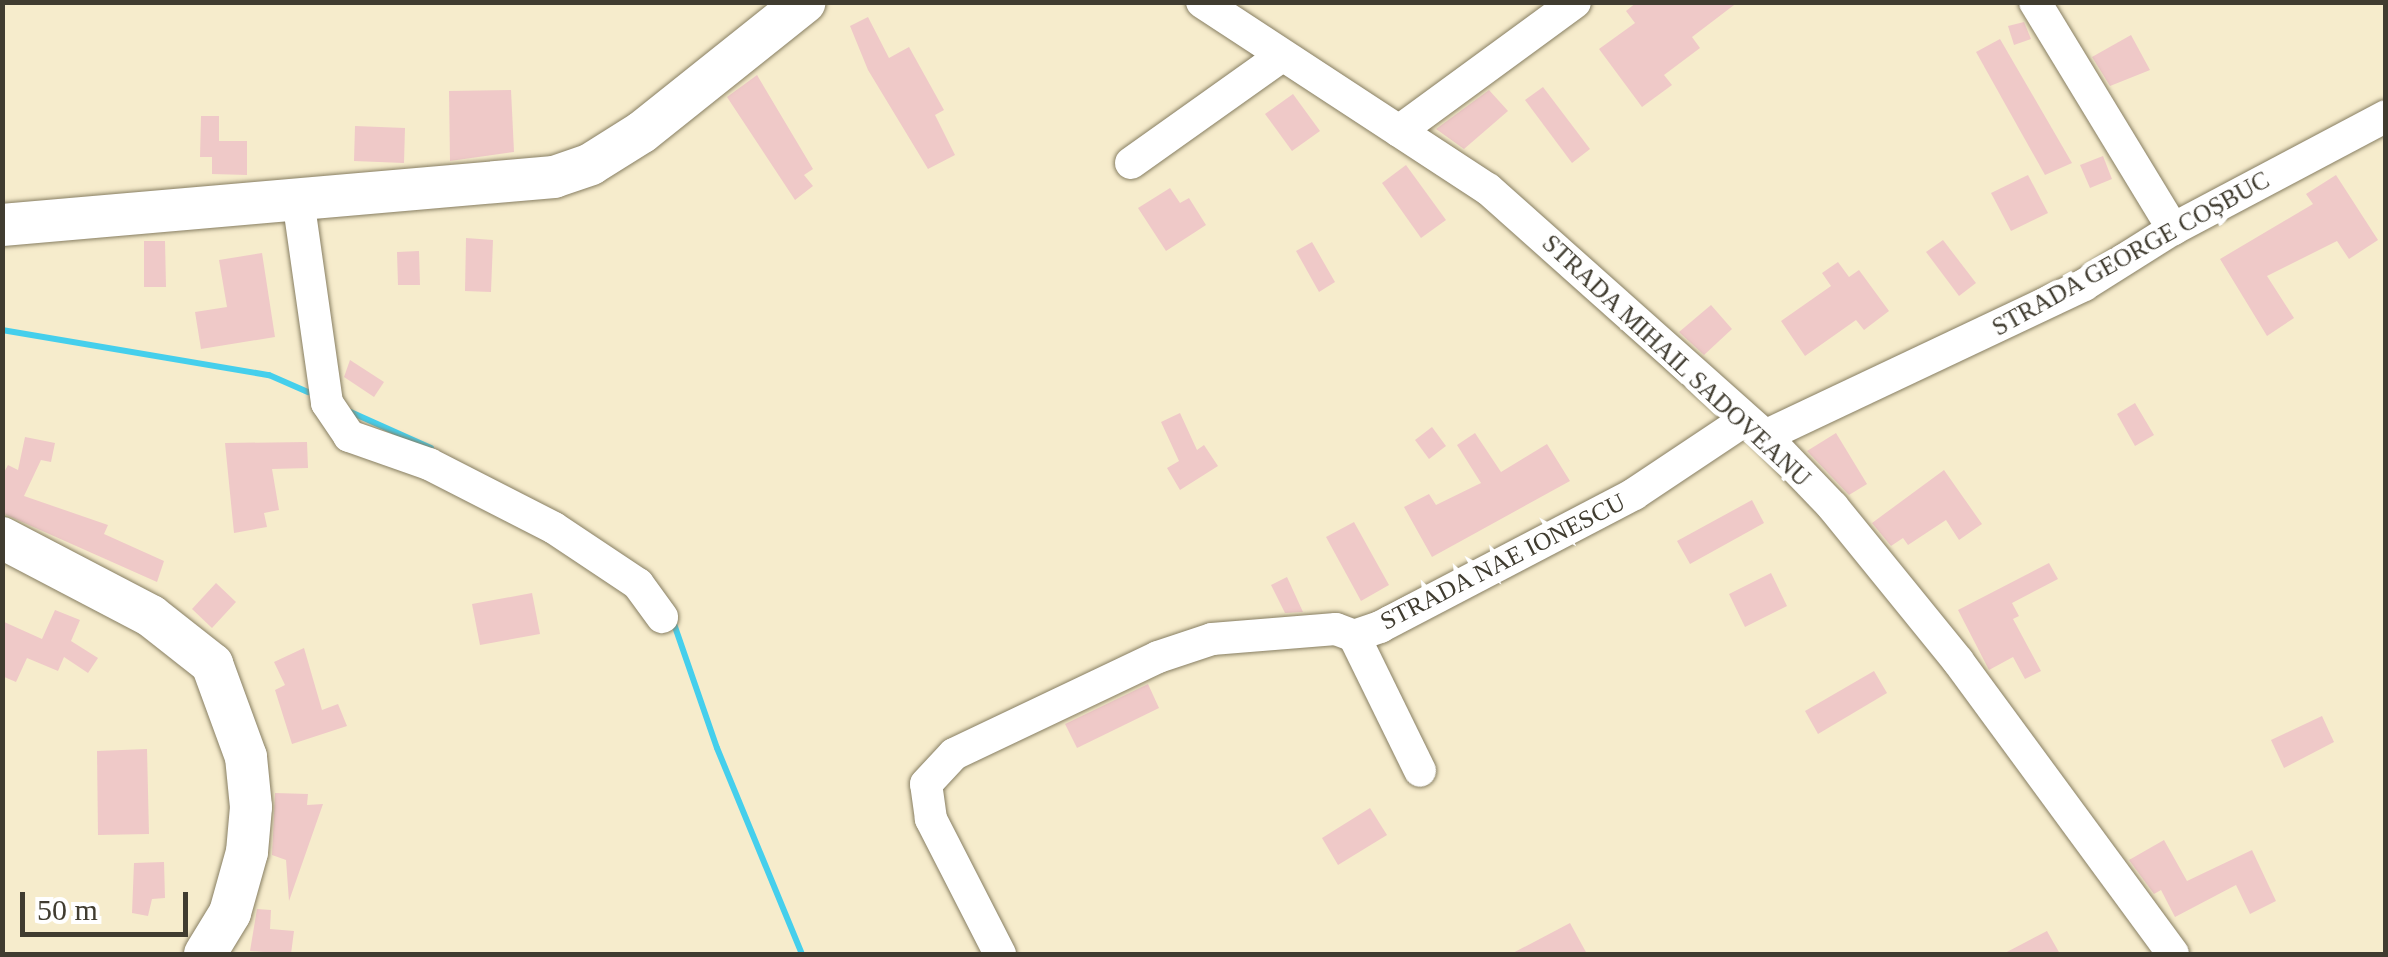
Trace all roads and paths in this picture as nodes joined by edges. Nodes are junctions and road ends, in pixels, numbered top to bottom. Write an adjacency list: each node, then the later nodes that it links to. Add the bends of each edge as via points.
1 (804, 2): 9 (main road, via 657,121 591,164 554,177)
2 (1202, 2): 5 (street, STRADA MIHAIL SADOVEANU)
3 (1575, 2): 7 (street)
4 (2035, 2): 11 (street)
5 (1279, 58): 7 (street, STRADA MIHAIL SADOVEANU); 8 (street)
6 (2386, 116): 11 (street, STRADA GEORGE COȘBUC)
7 (1398, 131): 12 (street, STRADA MIHAIL SADOVEANU, via 1509,206)
8 (1132, 163)
9 (298, 199): 10 (main road); 14 (street, via 327,403 349,436 429,464 554,528 638,584)
10 (2, 225)
11 (2174, 229): 12 (street, STRADA GEORGE COȘBUC, via 2084,285)
12 (1755, 428): 15 (street, STRADA NAE IONESCU); 19 (street, STRADA MIHAIL SADOVEANU, via 1832,507 1958,662)
13 (2, 538): 17 (main road, via 151,616 212,664 246,756 251,808 248,852 230,913)
14 (662, 617)
15 (1354, 636): 16 (street); 18 (street, STRADA NAE IONESCU, via 1336,629 1212,639 1158,657 954,754 926,784 931,818)
16 (1420, 771)
17 (206, 954)
18 (1000, 954)
19 (2173, 954)

